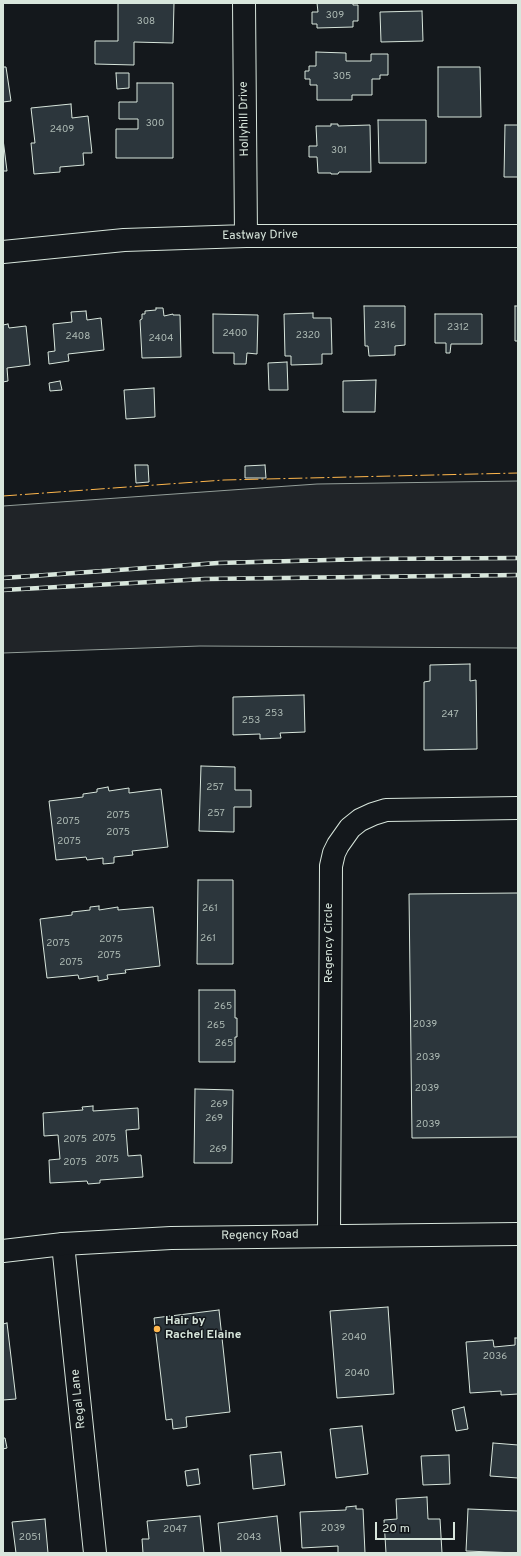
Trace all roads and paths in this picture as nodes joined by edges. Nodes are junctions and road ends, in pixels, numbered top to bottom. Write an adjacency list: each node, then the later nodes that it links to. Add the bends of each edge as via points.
1 (244, 3): 2 (street, Hollyhill Drive)
2 (246, 236): 3 (street, Eastway Drive); 4 (street, Eastway Drive, via 124,240)
3 (518, 236)
4 (3, 252)
5 (518, 808): 7 (street, Regency Circle, via 386,810 360,820 350,828 334,853 331,866)
6 (518, 1234): 7 (street, Regency Road)
7 (329, 1235): 8 (street, Regency Road, via 171,1238)
8 (63, 1244): 9 (street, Regency Road); 10 (street, Regal Lane)
9 (3, 1251)
10 (95, 1553)

